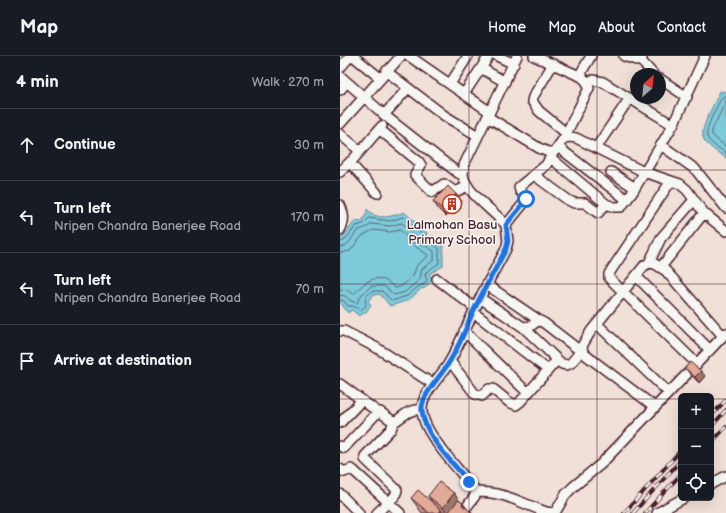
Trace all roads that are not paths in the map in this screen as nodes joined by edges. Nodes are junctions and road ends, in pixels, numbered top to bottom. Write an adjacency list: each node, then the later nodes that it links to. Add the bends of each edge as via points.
1 (351, 56): 14 (street); 17 (street)
2 (401, 56): 17 (street)
3 (409, 56): 22 (street)
4 (467, 56): 22 (street)
5 (489, 56): 15 (street)
6 (497, 56): 12 (street)
7 (534, 56): 13 (street)
8 (591, 56): 19 (street, via 582,71)
9 (624, 56): 11 (street)
10 (705, 56): 27 (street)
11 (642, 59): 16 (street)
12 (516, 60): 20 (street)
13 (553, 64): 19 (street); 36 (street, via 532,101)
14 (340, 68)
15 (481, 68): 20 (street); 25 (street)
16 (649, 68)
17 (383, 75): 23 (street); 26 (street)
18 (344, 79): 24 (street); 26 (street)
19 (585, 80): 28 (street, via 598,80); 36 (street, via 589,88)
20 (505, 82): 29 (street)
21 (666, 83): 27 (street)
22 (450, 84): 25 (street)
23 (408, 88): 30 (street); 35 (street, via 445,116)
24 (340, 90)
25 (464, 94): 29 (street)
26 (363, 96): 30 (street); 31 (street)
27 (687, 97): 32 (street)
28 (629, 98): 32 (street); 38 (street)
29 (489, 114): 35 (street); 40 (street, via 539,148)
30 (386, 117): 33 (street); 47 (street)
31 (340, 124)
32 (673, 125): 37 (street)
33 (379, 129): 39 (street); 50 (street, via 419,162 421,165 415,175 432,192 444,184 455,192)
34 (340, 134): 39 (street)
35 (478, 136): 47 (street, via 464,165)
36 (565, 136): 38 (street, via 576,138); 40 (street)
37 (661, 145): 45 (street); 57 (street, via 695,169)
38 (596, 148): 41 (street)
39 (360, 152): 42 (street)
40 (554, 152): 46 (street, via 546,165); 49 (street); 56 (street)
41 (621, 160): 44 (street); 45 (street)
42 (351, 161): 43 (street); 52 (street, via 350,164)
43 (340, 172)
44 (611, 172): 49 (street); 51 (street)
45 (644, 172): 48 (street); 51 (street)
46 (534, 174): 56 (street, via 568,200 577,204 585,203 595,212 600,212); 59 (street, via 519,187 526,199)
47 (463, 175): 50 (street)
48 (671, 181): 54 (street, via 687,190); 67 (street, via 609,274 609,278)
49 (603, 182): 53 (street)
50 (468, 186): 59 (street)
51 (635, 188): 53 (street)
52 (377, 193)
53 (627, 200): 56 (street, via 621,207)
54 (694, 200): 58 (street); 62 (street, via 661,238)
55 (340, 204): 60 (street, via 344,216 344,224)
56 (606, 204)
57 (726, 208)
58 (704, 213): 61 (street); 63 (street)
59 (506, 225): 66 (street, via 506,249)
60 (340, 230)
61 (726, 231)
62 (649, 263): 63 (street); 64 (street)
63 (661, 267): 75 (street)
64 (636, 276): 67 (street); 76 (street)
65 (437, 279): 69 (street)
66 (487, 285): 68 (street); 70 (street)
67 (624, 292): 71 (street); 80 (street)
68 (480, 298): 69 (street); 72 (street)
69 (474, 310): 74 (street); 81 (street)
70 (540, 321): 72 (street, via 532,326); 77 (street)
71 (597, 324): 77 (street, via 582,346); 85 (street)
72 (523, 327): 78 (street)
73 (340, 331): 83 (street, via 377,348)
74 (464, 331): 79 (street); 84 (street)
75 (725, 335): 76 (street)
76 (710, 350): 80 (street)
77 (582, 352): 78 (street, via 567,365); 87 (street)
78 (557, 360): 81 (street)
79 (450, 361): 83 (street); 84 (street, via 478,396 493,389 516,405)
80 (697, 364): 85 (street)
81 (548, 370): 84 (street)
82 (340, 384): 86 (street)
83 (433, 384): 88 (street)
84 (528, 393)
85 (669, 393): 87 (street)
86 (362, 400): 89 (street); 91 (street)
87 (655, 407): 96 (street, via 601,464 566,494 556,511 552,513 501,494)
88 (422, 410): 90 (street, via 409,411); 96 (street, via 424,420 437,443)
89 (378, 412): 90 (street); 92 (street)
90 (394, 422): 99 (street, via 391,429 365,456 365,459 397,490)
91 (340, 423)
92 (341, 448)
93 (340, 469): 99 (street, via 344,472 353,470)
94 (726, 476): 95 (street)
95 (714, 482)
96 (476, 492): 103 (street)
97 (340, 494): 100 (street)
98 (678, 501): 104 (street)
99 (388, 502): 101 (street); 102 (street)
100 (359, 513)
101 (377, 513)
102 (400, 513)
103 (462, 513)
104 (656, 513)

